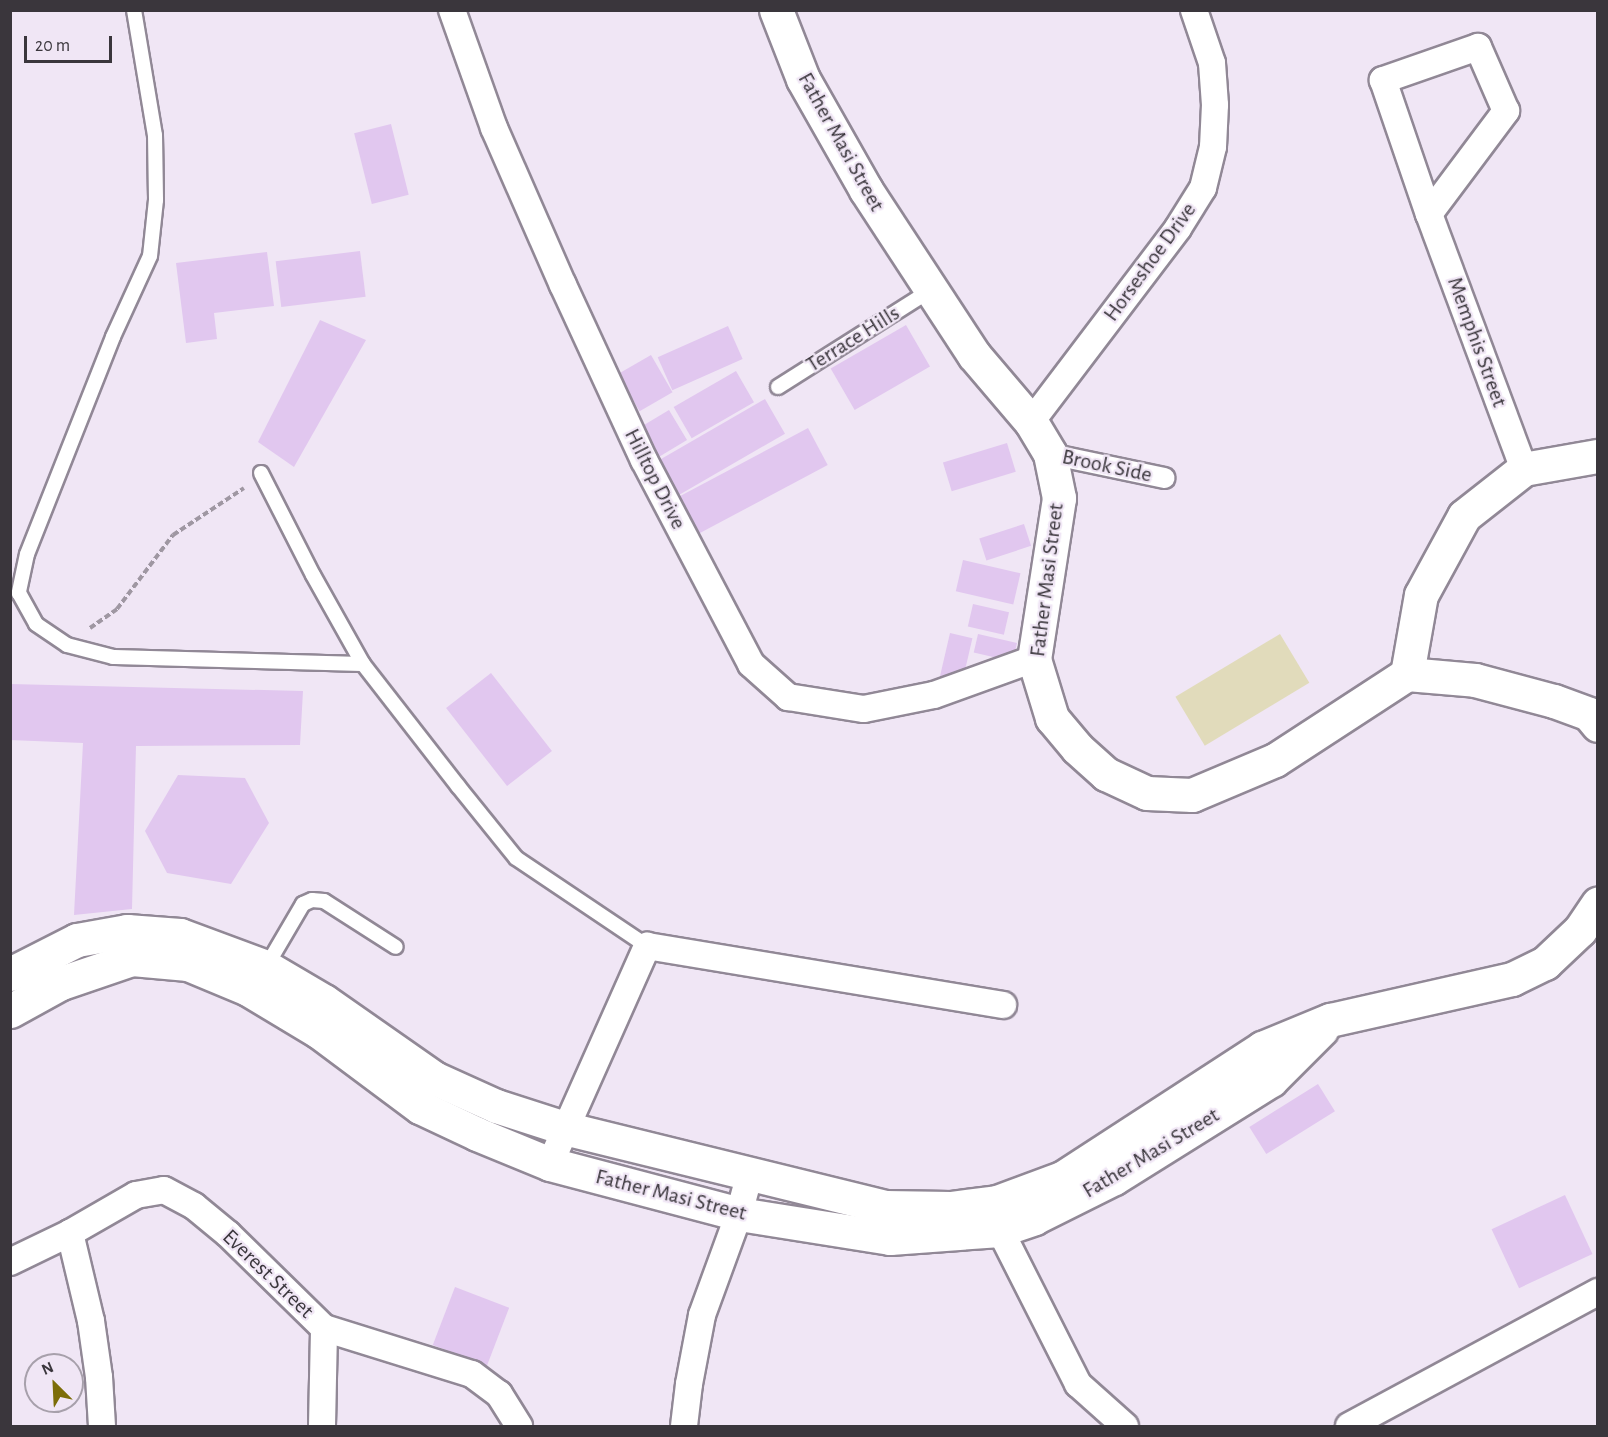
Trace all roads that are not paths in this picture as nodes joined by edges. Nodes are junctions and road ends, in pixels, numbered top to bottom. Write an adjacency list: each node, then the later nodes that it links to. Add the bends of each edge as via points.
1 (134, 10): 15 (lane, via 155,135 156,200 150,256 31,543 19,593 36,624 67,645 113,657)
2 (452, 10): 14 (street, Hilltop Drive, via 494,128 563,285 644,460 751,664 788,697 864,709 934,695)
3 (776, 10): 6 (street, Father Masi Street, via 803,79)
4 (1194, 10): 8 (street, Horseshoe Drive, via 1212,63 1215,105 1213,147 1203,188 1178,228)
5 (1430, 214): 5 (street, Memphis Street, via 1383,80 1478,47 1506,111); 11 (street, Memphis Street)
6 (929, 291): 7 (lane, Terrace Hills); 8 (street, Father Masi Street, via 974,355)
7 (778, 387)
8 (1031, 422): 9 (street, Father Masi Street)
9 (1050, 454): 13 (street, Brook Side); 14 (street, Father Masi Street, via 1059,498)
10 (1598, 456): 11 (street)
11 (1524, 469): 16 (street, via 1464,516 1421,595)
12 (261, 472): 15 (lane)
13 (1165, 478)
14 (1034, 659): 16 (street, Father Masi Street, via 1052,718 1106,774 1148,793 1192,795 1275,760)
15 (363, 664): 19 (lane, via 516,858)
16 (1407, 674): 17 (street, via 1475,680 1554,701 1589,714)
17 (1598, 725)
18 (1598, 903): 29 (street, Father Masi Street, via 1580,930 1545,963 1512,979 1330,1020 1262,1048)
19 (647, 946): 23 (street); 25 (street)
20 (396, 947): 21 (lane, via 324,901 312,900 303,904)
21 (266, 967): 22 (street, Father Masi Street, via 180,935 127,931 77,940); 25 (street, Father Masi Street, via 324,1001 434,1078 496,1106)
22 (10, 974)
23 (1003, 1005)
24 (10, 1011): 26 (street, Father Masi Street, via 61,983 132,959 188,964 248,989 318,1031 420,1107)
25 (564, 1128): 26 (street); 27 (street, Father Masi Street)
26 (550, 1164): 28 (street, Father Masi Street)
27 (750, 1173): 28 (street); 29 (street, Father Masi Street, via 885,1207 951,1208)
28 (739, 1214): 29 (street, Father Masi Street, via 890,1238); 37 (street, via 702,1315)
29 (998, 1216): 38 (street, via 1078,1384)
30 (70, 1233): 31 (street, Everest Street); 33 (street, Everest Street, via 136,1195 164,1190 194,1206 228,1234); 34 (street, via 91,1321)
31 (10, 1262)
32 (1598, 1292): 39 (street)
33 (324, 1328): 35 (street); 36 (street, Everest Street, via 472,1374 499,1394)
34 (102, 1426)
35 (322, 1426)
36 (519, 1426)
37 (684, 1426)
38 (1125, 1426)
39 (1349, 1426)

